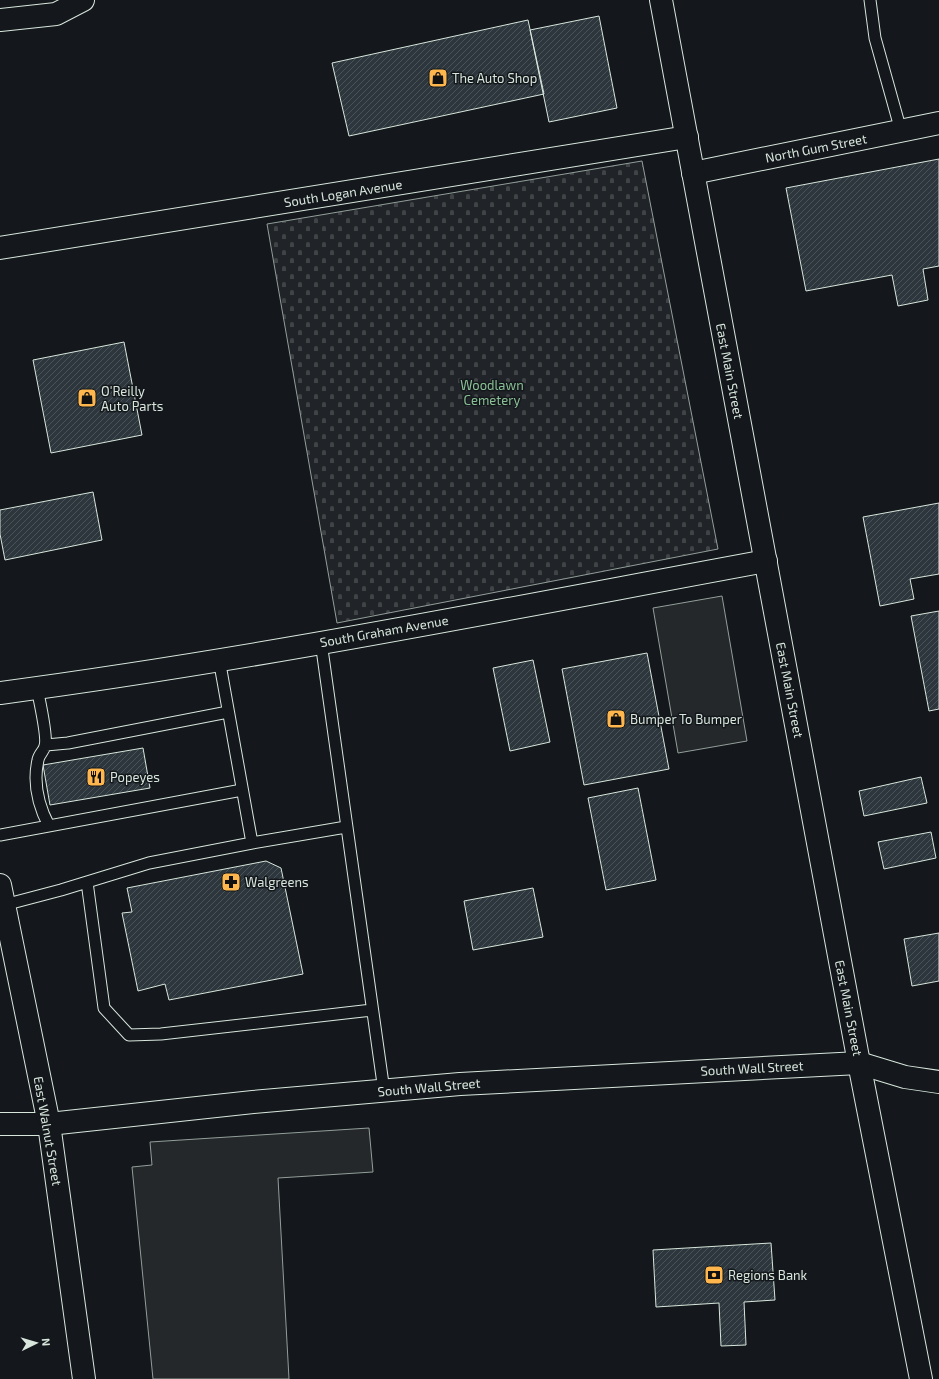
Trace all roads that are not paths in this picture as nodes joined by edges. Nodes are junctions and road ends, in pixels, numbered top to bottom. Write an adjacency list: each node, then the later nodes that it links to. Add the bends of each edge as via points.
1 (83, 0): 4 (main road, via 56,14)
2 (661, 0): 7 (main road, East Main Street)
3 (870, 0): 6 (lane, via 875,38)
4 (0, 20)
5 (939, 123): 6 (main road, North Gum Street)
6 (901, 131): 8 (main road, North Gum Street)
7 (687, 137): 8 (main road, East Main Street); 9 (main road, South Logan Avenue)
8 (693, 173): 10 (main road, East Main Street)
9 (0, 248)
10 (766, 561): 11 (main road, South Graham Avenue); 25 (main road, East Main Street)
11 (321, 642): 12 (main road, South Graham Avenue); 19 (lane)
12 (219, 659): 13 (main road, South Graham Avenue); 15 (lane)
13 (36, 688): 14 (main road, South Graham Avenue); 16 (lane)
14 (0, 693)
15 (228, 712): 16 (lane); 17 (lane)
16 (46, 745): 18 (lane, via 38,758 36,774 42,812)
17 (242, 790): 18 (lane); 21 (lane)
18 (49, 826): 20 (lane)
19 (346, 827): 21 (lane); 24 (lane)
20 (0, 835)
21 (252, 843): 22 (lane, via 149,863)
22 (87, 882): 23 (lane, via 61,890); 24 (lane, via 104,1008 129,1035 160,1034)
23 (2, 895): 29 (main road, East Walnut Street)
24 (372, 1010): 27 (lane)
25 (859, 1063): 26 (main road, South Wall Street, via 905,1077); 27 (main road, South Wall Street, via 460,1084); 31 (main road, East Main Street)
26 (939, 1082)
27 (384, 1091): 29 (main road, South Wall Street)
28 (0, 1124): 29 (main road, South Wall Street)
29 (49, 1124): 30 (main road, East Walnut Street)
30 (84, 1379)
31 (921, 1379)

